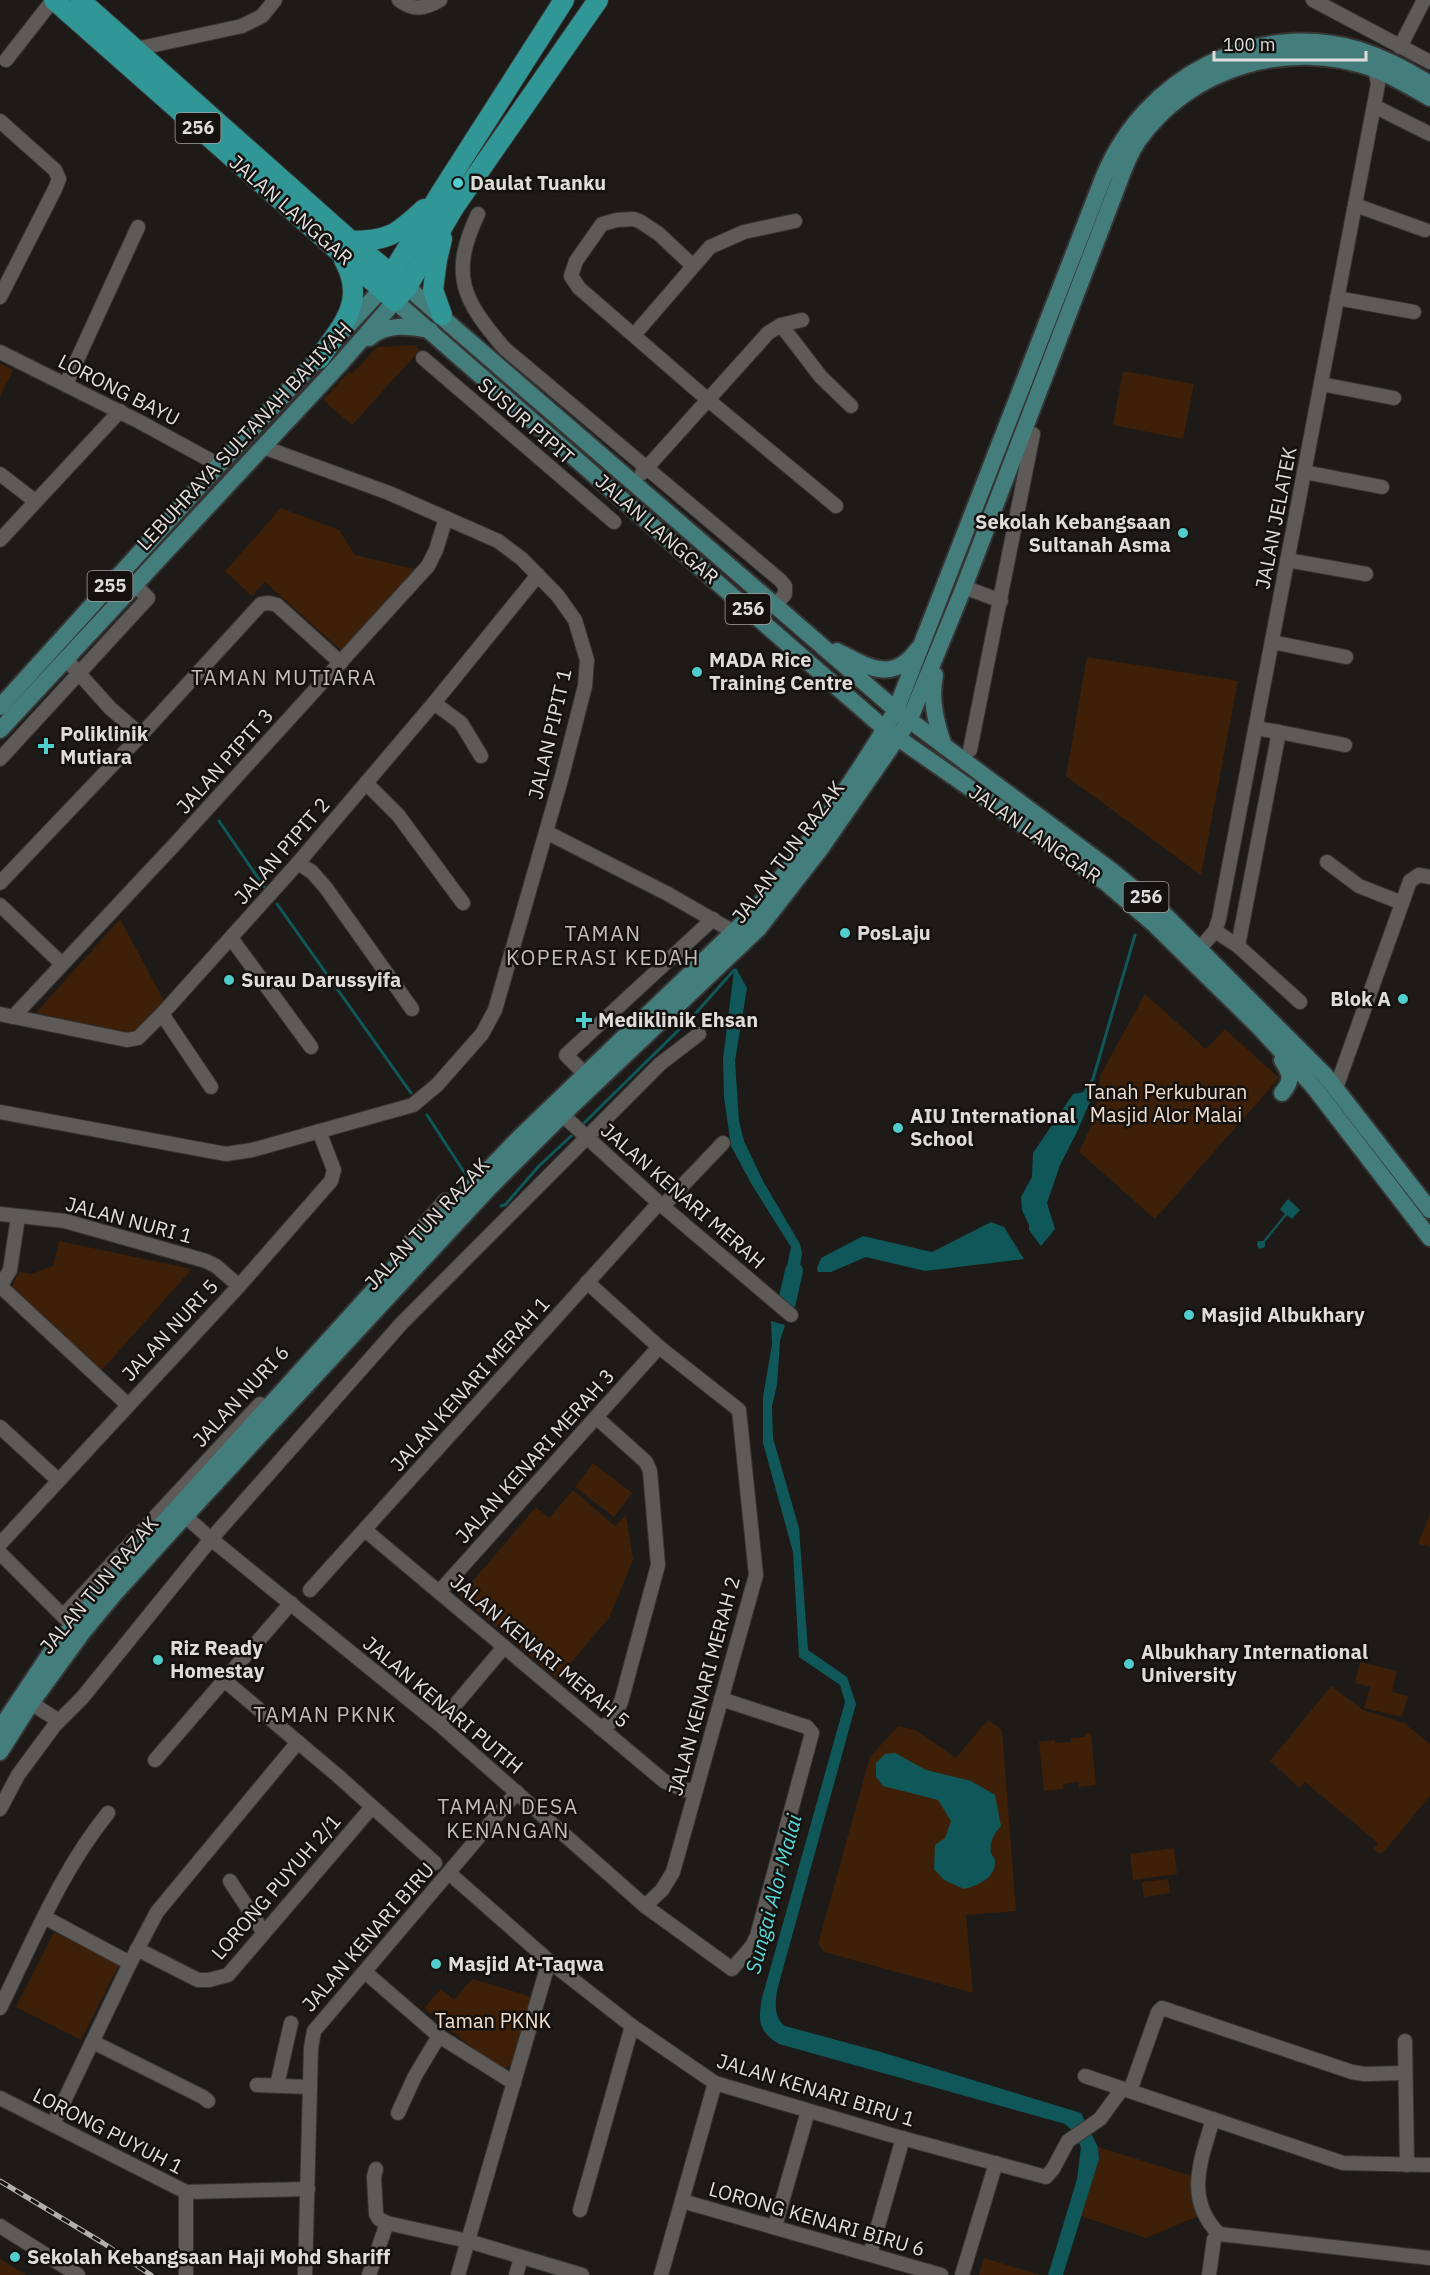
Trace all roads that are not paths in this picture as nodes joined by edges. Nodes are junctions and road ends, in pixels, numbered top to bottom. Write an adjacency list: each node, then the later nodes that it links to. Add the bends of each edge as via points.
1 (53, 0): 12 (street); 26 (highway, JALAN LANGGAR / 256)
2 (275, 0): 11 (street, via 262,16 242,26)
3 (399, 0): 4 (street, via 412,8)
4 (440, 0)
5 (564, 0): 20 (highway)
6 (598, 0): 20 (highway)
7 (1313, 0): 10 (street)
8 (1424, 0): 10 (street)
9 (88, 2): 11 (highway, JALAN LANGGAR / 256)
10 (1400, 47): 13 (street)
11 (136, 49): 26 (highway, JALAN LANGGAR / 256)
12 (6, 60)
13 (1430, 62)
14 (1382, 72): 16 (main road); 17 (street, JALAN JELATEK); 65 (main road, via 1355,63 1303,56 1251,63 1217,75 1187,93 1148,129 1129,157)
15 (1430, 84): 69 (main road, via 1359,50 1322,43 1284,43 1247,49 1203,66 1164,92 1137,119 1114,151 1104,176)
16 (1430, 98)
17 (1374, 106): 19 (street); 21 (street, JALAN JELATEK)
18 (0, 121): 29 (street, via 55,170 59,179)
19 (1430, 135)
20 (447, 200): 26 (highway, via 400,231); 28 (highway); 33 (highway, via 433,290)
21 (1355, 205): 25 (street); 30 (street, JALAN JELATEK)
22 (478, 214): 53 (street, via 462,260 463,283 479,318 504,348)
23 (795, 221): 27 (street, via 729,237 710,247)
24 (138, 227): 40 (street)
25 (1425, 230)
26 (346, 248): 28 (highway, JALAN LANGGAR / 256); 38 (highway, via 354,303)
27 (693, 266): 35 (street); 35 (street, via 641,222 628,219 602,224 576,261 571,276 579,288)
28 (394, 288): 33 (main road, JALAN LANGGAR / 256); 38 (main road, LEBUHRAYA SULTANAH BAHIYAH / 255); 39 (main road, LEBUHRAYA SULTANAH BAHIYAH / 255)
29 (0, 297)
30 (1337, 298): 31 (street); 41 (street, JALAN JELATEK)
31 (1414, 312)
32 (802, 320): 34 (street)
33 (436, 323): 39 (main road, via 379,331); 42 (main road, JALAN LANGGAR / 256); 53 (main road, JALAN LANGGAR / 256)
34 (781, 326): 44 (street, via 768,333); 45 (street, via 814,369)
35 (634, 334): 44 (street)
36 (0, 352): 40 (street, LORONG BAYU)
37 (423, 358): 47 (street, SUSUR PIPIT)
38 (319, 359): 50 (main road, LEBUHRAYA SULTANAH BAHIYAH / 255)
39 (341, 363): 49 (main road, LEBUHRAYA SULTANAH BAHIYAH / 255)
40 (66, 384): 46 (street, LORONG BAYU)
41 (1321, 384): 43 (street); 51 (street, JALAN JELATEK)
42 (504, 395): 47 (street); 56 (main road, JALAN LANGGAR / 256)
43 (1394, 398)
44 (707, 399): 53 (street); 58 (street)
45 (851, 406)
46 (120, 411): 50 (street, LORONG BAYU); 55 (street)
47 (488, 414): 56 (street, SUSUR PIPIT, via 609,518)
48 (1033, 434): 66 (street)
49 (259, 452): 50 (main road, via 236,463); 57 (main road, LEBUHRAYA SULTANAH BAHIYAH / 255); 59 (street, JALAN PIPIT 1, via 389,494)
50 (219, 465): 57 (main road); 76 (main road, LEBUHRAYA SULTANAH BAHIYAH / 255)
51 (1304, 472): 54 (street); 61 (street, JALAN JELATEK)
52 (0, 474): 55 (street)
53 (640, 480): 56 (main road); 67 (main road, JALAN LANGGAR / 256); 67 (street, via 780,580 785,594)
54 (1382, 488)
55 (35, 501): 60 (street)
56 (625, 501): 81 (main road, JALAN LANGGAR / 256)
57 (212, 502): 64 (main road, LEBUHRAYA SULTANAH BAHIYAH / 255)
58 (836, 506)
59 (446, 518): 63 (street, JALAN PIPIT 1, via 498,541); 73 (street, JALAN PIPIT 3, via 428,566)
60 (0, 540)
61 (1287, 560): 62 (street); 70 (street, JALAN JELATEK)
62 (1366, 574)
63 (538, 575): 75 (street, JALAN PIPIT 2); 89 (street, JALAN PIPIT 1, via 575,620 587,660 585,686)
64 (135, 585): 72 (main road, LEBUHRAYA SULTANAH BAHIYAH / 255); 74 (street, via 148,598)
65 (964, 587): 66 (street); 69 (main road)
66 (1001, 601): 85 (street)
67 (775, 606): 68 (main road, JALAN LANGGAR / 256)
68 (812, 639): 69 (main road, via 861,664 885,670 911,658); 77 (main road, JALAN LANGGAR / 256)
69 (933, 641): 77 (main road); 84 (main road, via 932,690)
70 (1272, 642): 71 (street); 78 (street, JALAN JELATEK)
71 (1346, 657)
72 (66, 659): 74 (street); 79 (main road, LEBUHRAYA SULTANAH BAHIYAH / 255)
73 (341, 663): 82 (street, via 277,605 261,604); 103 (street, JALAN PIPIT 3)
74 (79, 675): 82 (street); 87 (street)
75 (434, 704): 86 (street, via 461,723); 88 (street, JALAN PIPIT 2)
76 (0, 707)
77 (903, 716): 81 (main road); 84 (main road, JALAN LANGGAR / 256)
78 (1256, 728): 80 (street); 98 (street, JALAN JELATEK)
79 (0, 730)
80 (1279, 732): 83 (street); 101 (street)
81 (892, 734): 99 (main road, JALAN TUN RAZAK, via 778,882); 108 (main road, JALAN LANGGAR / 256, via 1119,894); 115 (main road, JALAN TUN RAZAK, via 821,848 758,929)
82 (141, 735): 93 (street)
83 (1345, 745)
84 (944, 746): 102 (main road, JALAN LANGGAR / 256, via 1112,870)
85 (970, 750)
86 (481, 756)
87 (0, 759)
88 (366, 783): 91 (street, JALAN PIPIT 2); 94 (street, via 399,815)
89 (546, 832): 97 (street); 117 (street, JALAN PIPIT 1, via 498,1000 482,1034 437,1085 413,1105)
90 (1327, 862): 95 (street, via 1359,886)
91 (298, 863): 100 (street, JALAN PIPIT 2); 105 (street, via 326,888)
92 (1430, 878): 95 (street, via 1413,878)
93 (0, 883)
94 (463, 903)
95 (1402, 903): 113 (street)
96 (2, 911): 103 (street)
97 (713, 920): 99 (street); 111 (street, via 566,1055)
98 (1215, 931): 101 (street); 102 (street, JALAN JELATEK)
99 (734, 932): 111 (main road, JALAN TUN RAZAK)
100 (231, 938): 106 (street, JALAN PIPIT 2); 110 (street)
101 (1238, 946): 104 (street)
102 (1200, 948): 113 (main road, JALAN LANGGAR / 256)
103 (62, 964): 107 (street, JALAN PIPIT 3)
104 (1300, 1002)
105 (412, 1009)
106 (162, 1014): 107 (street, JALAN PIPIT 2, via 138,1038 127,1040); 112 (street)
107 (7, 1016)
108 (1260, 1028): 114 (main road, via 1291,1073 1289,1085); 126 (main road, JALAN LANGGAR / 256, via 1313,1086)
109 (699, 1034): 118 (street, via 660,1064)
110 (311, 1047)
111 (585, 1074): 115 (main road, JALAN TUN RAZAK)
112 (211, 1087)
113 (1336, 1088): 122 (main road, JALAN LANGGAR / 256)
114 (1282, 1093)
115 (556, 1110): 118 (street, JALAN KENARI MERAH); 124 (main road, JALAN TUN RAZAK); 136 (main road, JALAN TUN RAZAK)
116 (0, 1112): 117 (street, JALAN PIPIT 1, via 226,1154)
117 (319, 1131): 128 (street, JALAN NURI 5, via 334,1170 331,1181)
118 (586, 1137): 121 (street, JALAN KENARI MERAH); 138 (street, via 401,1324)
119 (723, 1143): 121 (street, JALAN KENARI MERAH 1)
120 (445, 1200): 124 (street)
121 (661, 1205): 127 (street, JALAN KENARI MERAH 1); 130 (street, JALAN KENARI MERAH)
122 (1430, 1210)
123 (0, 1214): 125 (street, JALAN NURI 1)
124 (439, 1215): 144 (main road, JALAN TUN RAZAK)
125 (18, 1216): 128 (street, JALAN NURI 1, via 66,1221 206,1261); 129 (street, via 10,1270)
126 (1430, 1238)
127 (587, 1282): 131 (street, JALAN KENARI MERAH 2); 137 (street, JALAN KENARI MERAH 1)
128 (239, 1286): 132 (street, JALAN NURI 5)
129 (0, 1287): 132 (street)
130 (791, 1316)
131 (659, 1347): 133 (street, JALAN KENARI MERAH 3); 147 (street, JALAN KENARI MERAH 2, via 739,1410 756,1575)
132 (128, 1405): 135 (street, JALAN NURI 5)
133 (597, 1418): 142 (street, JALAN KENARI MERAH 3); 151 (street, via 646,1462 650,1471 658,1565 618,1712)
134 (0, 1427): 135 (street)
135 (58, 1480): 139 (street, JALAN NURI 5)
136 (185, 1516): 138 (street, JALAN KENARI PUTIH); 148 (main road, JALAN TUN RAZAK, via 82,1633)
137 (365, 1530): 141 (street, JALAN KENARI MERAH 1); 142 (street, JALAN KENARI MERAH 5)
138 (211, 1539): 143 (street, JALAN KENARI PUTIH); 149 (street)
139 (0, 1544)
140 (0, 1553): 144 (street)
141 (310, 1590)
142 (440, 1591): 145 (street, JALAN KENARI MERAH 5)
143 (291, 1603): 146 (street); 150 (street, JALAN KENARI PUTIH)
144 (68, 1621): 152 (main road, JALAN TUN RAZAK)
145 (504, 1647): 150 (street); 151 (street, JALAN KENARI MERAH 5)
146 (224, 1680): 153 (street); 155 (street)
147 (721, 1699): 156 (street, JALAN KENARI MERAH 2); 164 (street, JALAN KENARI PUTIH, via 807,1727 812,1733 757,1936 732,1969)
148 (31, 1703): 149 (street); 154 (main road, JALAN TUN RAZAK)
149 (59, 1721): 159 (street, via 18,1775)
150 (439, 1724): 157 (street, JALAN KENARI PUTIH)
151 (600, 1728): 156 (street, JALAN KENARI MERAH 5, via 664,1781)
152 (0, 1729)
153 (298, 1742): 158 (street); 167 (street, via 168,1897)
154 (0, 1752)
155 (155, 1761)
156 (696, 1791): 164 (street, JALAN KENARI MERAH 2, via 671,1878)
157 (517, 1792): 162 (street, JALAN KENARI BIRU); 164 (street, JALAN KENARI PUTIH)
158 (372, 1807): 161 (street); 166 (street, LORONG PUYUH 2/1)
159 (0, 1809)
160 (108, 1813): 165 (street, via 75,1857)
161 (435, 1863)
162 (449, 1873): 168 (street, JALAN KENARI BIRU 1); 170 (street, JALAN KENARI BIRU)
163 (230, 1881): 166 (street)
164 (645, 1906)
165 (44, 1917): 169 (street); 171 (street)
166 (264, 1933): 167 (street, LORONG PUYUH 2/1, via 228,1974 209,1980 198,1980)
167 (137, 1949): 169 (street)
168 (549, 1960): 173 (street, JALAN KENARI BIRU 1); 179 (street)
169 (130, 1963): 176 (street)
170 (365, 1972): 174 (street); 183 (street, JALAN KENARI BIRU, via 314,2031)
171 (0, 2008)
172 (291, 2023): 182 (street)
173 (632, 2026): 180 (street, JALAN KENARI BIRU 1); 199 (street)
174 (439, 2036): 179 (street); 188 (street)
175 (1405, 2041): 177 (street)
176 (93, 2042): 186 (street); 190 (street)
177 (1404, 2073): 184 (street, via 1352,2072 1162,2008); 193 (street)
178 (1085, 2076): 184 (street)
179 (514, 2083): 204 (street)
180 (715, 2083): 187 (street, JALAN KENARI BIRU 1); 198 (street)
181 (257, 2085): 182 (street)
182 (277, 2085): 183 (street)
183 (310, 2087): 196 (street, JALAN KENARI BIRU)
184 (1126, 2090): 189 (street); 192 (street, JALAN KENARI BIRU 1, via 1100,2119 1068,2141 1048,2176)
185 (0, 2098): 190 (street, LORONG PUYUH 1)
186 (208, 2101)
187 (808, 2111): 191 (street, JALAN KENARI BIRU 1); 202 (street)
188 (398, 2113)
189 (1213, 2119): 193 (street, via 1343,2163); 203 (street, via 1198,2184 1202,2211)
190 (53, 2124): 197 (street, LORONG PUYUH 1)
191 (903, 2138): 192 (street, JALAN KENARI BIRU 1); 205 (street)
192 (996, 2163): 218 (street)
193 (1407, 2165): 194 (street)
194 (1430, 2165)
195 (376, 2169): 200 (street, via 376,2214)
196 (308, 2189): 197 (street, LORONG PUYUH 1); 211 (street, JALAN KENARI BIRU)
197 (186, 2192): 209 (street)
198 (682, 2201): 202 (street, LORONG KENARI BIRU 6); 216 (street)
199 (580, 2210)
200 (387, 2223): 204 (street); 212 (street)
201 (0, 2226): 210 (street)
202 (775, 2226): 205 (street, LORONG KENARI BIRU 6)
203 (1219, 2234): 207 (street); 219 (street)
204 (468, 2241): 206 (street); 213 (street)
205 (870, 2254): 217 (street, LORONG KENARI BIRU 6)
206 (521, 2258): 208 (street); 214 (street)
207 (1430, 2258)
208 (566, 2273): 215 (street)
209 (186, 2274)
210 (78, 2275)
211 (305, 2275)
212 (369, 2275)
213 (458, 2275)
214 (516, 2275)
215 (582, 2275)
216 (661, 2275)
217 (941, 2275)
218 (962, 2275)
219 (1209, 2275)

